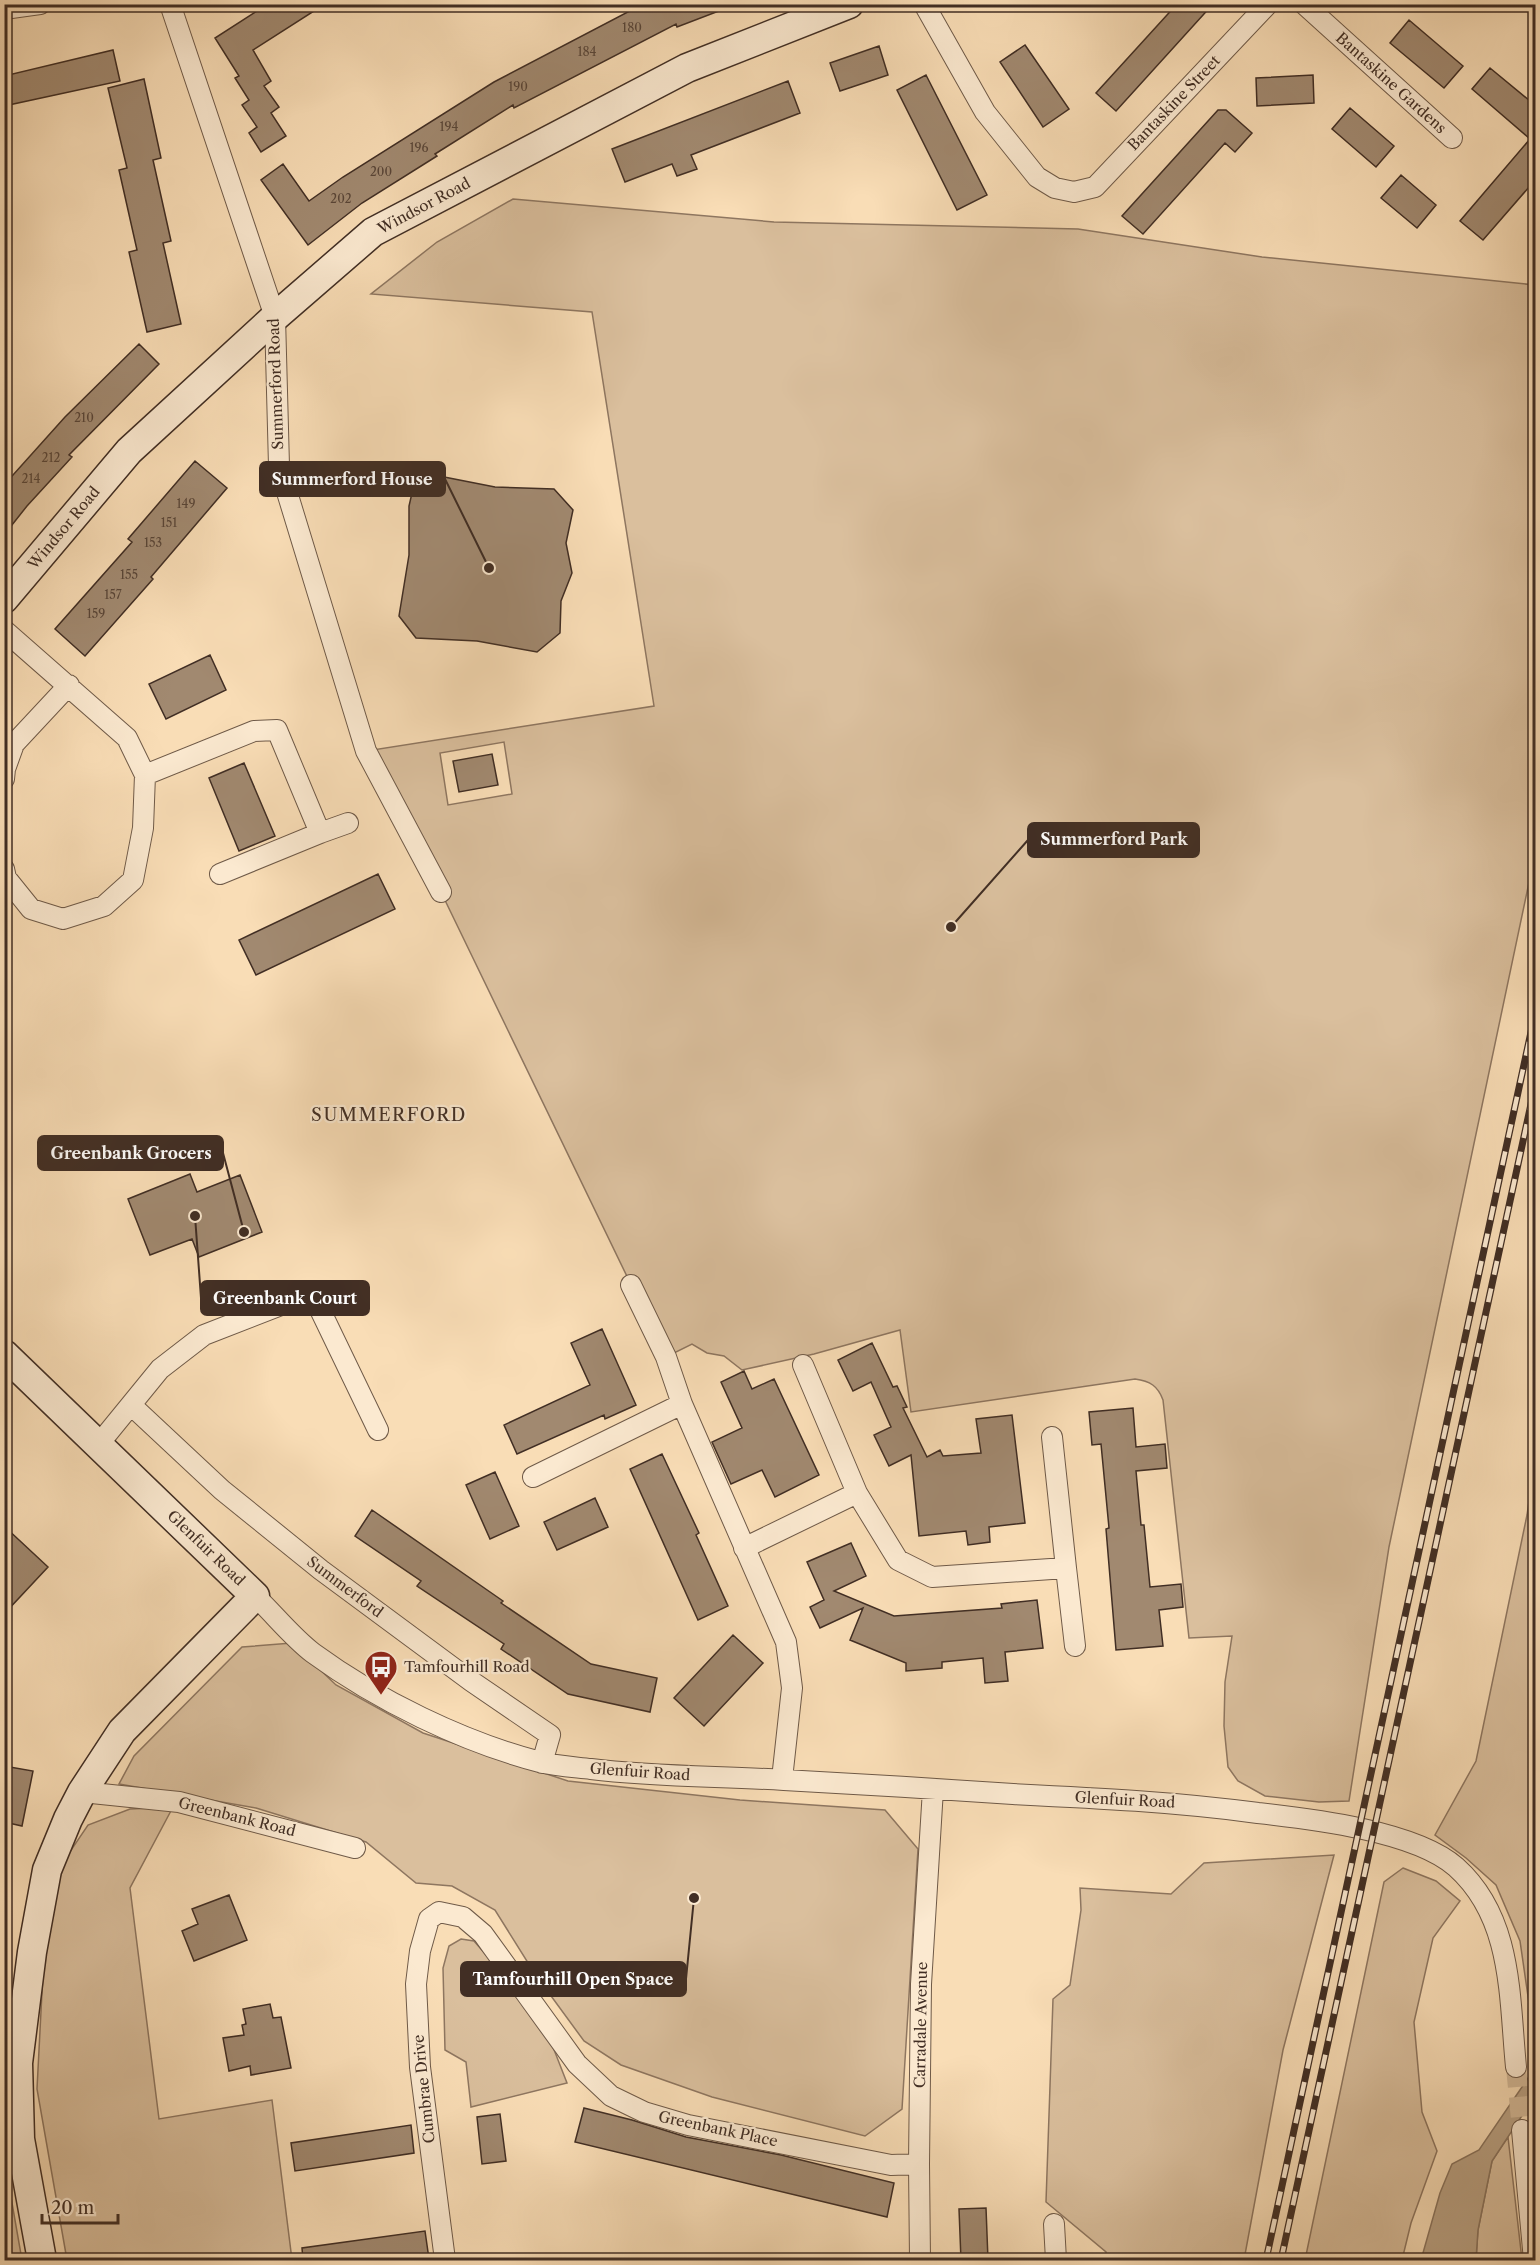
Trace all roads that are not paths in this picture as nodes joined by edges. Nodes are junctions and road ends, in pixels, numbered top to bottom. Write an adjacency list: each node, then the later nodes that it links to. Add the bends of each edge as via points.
1 (40, 4): 7 (street)
2 (170, 4): 9 (street, Summerford Road)
3 (849, 4): 9 (main road, Windsor Road, via 687,68 373,232)
4 (924, 4): 5 (street, Bantaskine Street, via 985,112 1037,177 1055,188 1074,192 1095,187)
5 (1268, 4)
6 (1304, 4): 8 (street, Bantaskine Gardens)
7 (4, 9)
8 (1452, 138)
9 (275, 316): 10 (main road, Windsor Road, via 129,451); 19 (street, Summerford Road, via 279,466 366,751)
10 (4, 599)
11 (4, 630): 12 (street)
12 (69, 685): 13 (street, via 127,738); 14 (street, via 14,744)
13 (145, 775): 16 (street, via 254,731 276,730); 17 (street, via 143,828 133,880 104,906 63,919 31,909 6,878)
14 (4, 779)
15 (348, 823): 16 (street)
16 (320, 833): 18 (street)
17 (4, 869)
18 (220, 873)
19 (441, 892)
20 (631, 1285): 23 (street, via 666,1357)
21 (4, 1354): 27 (main road, Glenfuir Road)
22 (803, 1365): 29 (street)
23 (682, 1404): 28 (street); 30 (street)
24 (131, 1405): 25 (street, via 160,1369 204,1335 312,1293); 27 (street); 34 (street, Summerford, via 222,1491 321,1570 550,1734)
25 (378, 1430)
26 (1052, 1437): 31 (street)
27 (98, 1445): 32 (main road, Glenfuir Road)
28 (533, 1477)
29 (857, 1493): 30 (street); 31 (street, via 898,1560 932,1577)
30 (744, 1548): 35 (street, via 786,1642 792,1688)
31 (1066, 1569): 33 (street)
32 (255, 1596): 34 (street, Glenfuir Road, via 311,1651 372,1691 448,1730); 37 (main road, via 122,1731)
33 (1075, 1646)
34 (542, 1763): 35 (street, Glenfuir Road, via 642,1775)
35 (782, 1779): 36 (street, Glenfuir Road)
36 (933, 1789): 40 (street, Glenfuir Road, via 1203,1806 1347,1826 1419,1844 1457,1868 1484,1900 1496,1924 1506,1958); 42 (street, Carradale Avenue, via 921,1984)
37 (81, 1792): 38 (street, Greenbank Road, via 179,1802); 44 (main road, via 47,1870 18,2063 20,2139)
38 (355, 1848)
39 (429, 1919): 42 (street, Greenbank Place, via 438,1912 463,1917 483,1934 577,2064 610,2096 644,2112 688,2125 891,2165); 45 (street, Cumbrae Drive, via 416,1984 418,2040)
40 (1516, 2067)
41 (1522, 2130): 48 (street)
42 (918, 2164): 46 (street, Carradale Avenue)
43 (1054, 2224): 47 (street)
44 (42, 2260)
45 (445, 2260)
46 (920, 2260)
47 (1056, 2260)
48 (1534, 2260)

